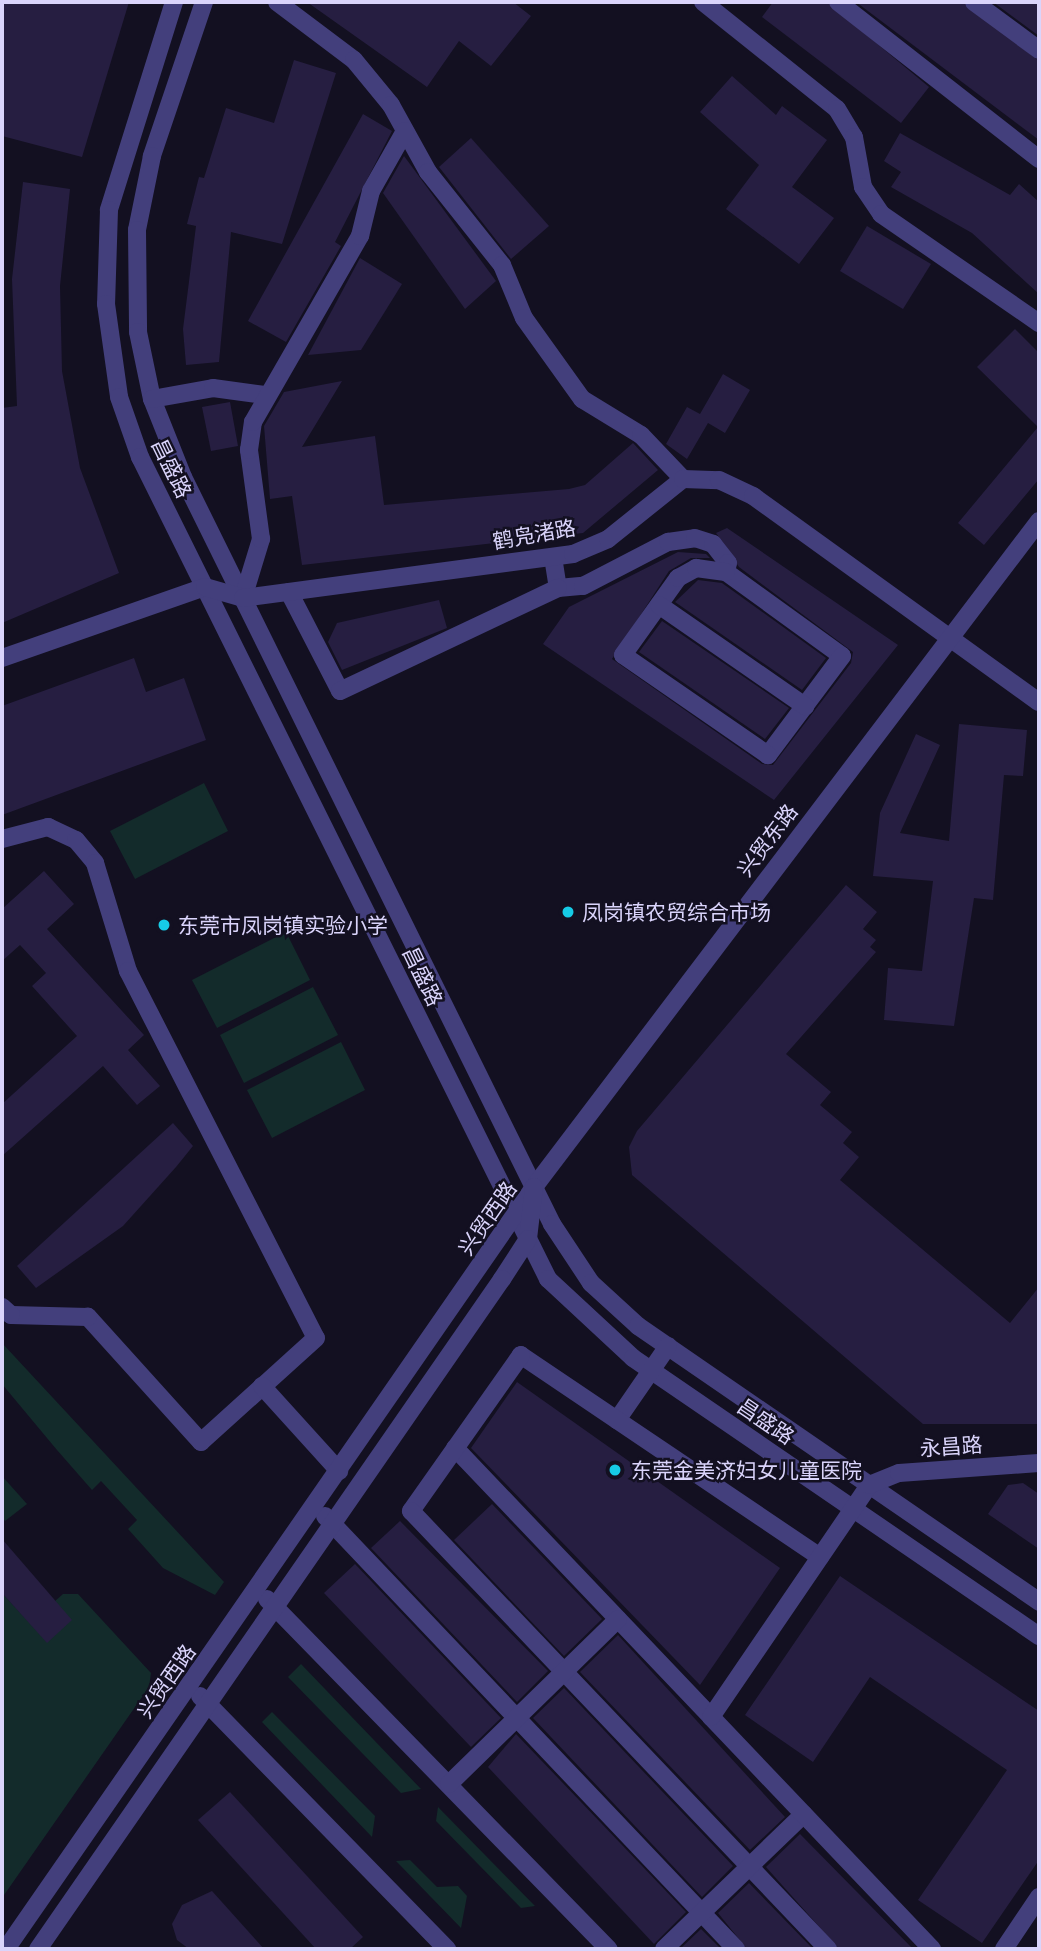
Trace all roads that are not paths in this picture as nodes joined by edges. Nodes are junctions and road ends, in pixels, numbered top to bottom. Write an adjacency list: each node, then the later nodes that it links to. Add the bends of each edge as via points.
1 (174, 2): 17 (street, 昌盛路, via 115,179 106,304 128,428)
2 (204, 2): 12 (street, 昌盛路, via 152,156 136,230 138,332)
3 (277, 2): 8 (street, via 354,60)
4 (703, 2): 10 (street, via 837,109 854,137 863,187 881,214)
5 (838, 2): 9 (street)
6 (974, 2): 7 (street)
7 (1039, 50)
8 (405, 131): 11 (street, via 371,191 360,236); 13 (street, via 428,172 502,265 524,318 582,399 642,435)
9 (1039, 159)
10 (1039, 323)
11 (265, 395): 12 (street, via 213,388); 20 (street, via 249,450 261,540)
12 (152, 399): 20 (street, 昌盛路)
13 (683, 479): 15 (street, 鹤凫渚路, via 608,539); 22 (street, via 719,480 753,496)
14 (1039, 521): 22 (street, 兴贸东路)
15 (553, 557): 18 (street); 19 (street, 鹤凫渚路)
16 (726, 572): 18 (street, via 728,563 713,544 695,538 668,542 583,586); 21 (street, via 696,568 678,578); 25 (street, via 842,656)
17 (205, 587): 20 (street, 鹤凫渚路); 23 (street); 28 (street, 昌盛路)
18 (558, 588): 19 (street, via 340,691)
19 (289, 592): 20 (street, 鹤凫渚路)
20 (243, 598): 27 (street, 昌盛路)
21 (659, 605): 25 (street); 25 (street, via 623,655 646,671 768,755)
22 (946, 640): 24 (street); 27 (street, 兴贸东路)
23 (2, 658)
24 (1039, 702)
25 (805, 706)
26 (2, 839): 33 (street, via 48,827 76,840 95,863 128,971 316,1338)
27 (534, 1187): 28 (street, 兴贸西路); 29 (street, 兴贸西路); 31 (street, 昌盛路, via 591,1283)
28 (516, 1214): 29 (street, 昌盛路); 37 (street, 兴贸西路)
29 (528, 1239): 32 (street, 昌盛路, via 567,1302); 41 (street, 兴贸西路)
30 (2, 1307): 33 (street, via 10,1315 88,1317 201,1442)
31 (668, 1346): 32 (street); 38 (street, 昌盛路)
32 (651, 1370): 34 (street); 40 (street, 昌盛路)
33 (262, 1386): 37 (street)
34 (617, 1420): 35 (street, via 521,1355); 42 (street)
35 (455, 1448): 46 (street); 48 (street, via 411,1511)
36 (1039, 1463): 38 (street, 永昌路, via 899,1473)
37 (339, 1471): 39 (street, 兴贸西路)
38 (869, 1485): 40 (street); 44 (street, 昌盛路)
39 (315, 1506): 41 (street); 43 (street, 兴贸西路)
40 (853, 1508): 42 (street); 47 (street, 昌盛路)
41 (332, 1525): 45 (street, 兴贸西路); 52 (street)
42 (820, 1557): 51 (street)
43 (256, 1591): 45 (street); 49 (street, 兴贸西路)
44 (1039, 1602)
45 (276, 1605): 50 (street, 兴贸西路); 53 (street)
46 (618, 1619): 48 (street); 51 (street)
47 (1039, 1636)
48 (564, 1672): 52 (street); 55 (street)
49 (189, 1688): 50 (street); 58 (street, 兴贸西路)
50 (209, 1703): 59 (street, 兴贸西路); 60 (street)
51 (711, 1717): 54 (street)
52 (516, 1718): 53 (street); 57 (street)
53 (450, 1784): 61 (street)
54 (804, 1814): 55 (street); 65 (street)
55 (749, 1867): 57 (street); 64 (street)
56 (1039, 1897): 66 (street)
57 (701, 1913): 62 (street); 63 (street)
58 (6, 1949)
59 (38, 1949)
60 (447, 1949)
61 (609, 1949)
62 (664, 1949)
63 (736, 1949)
64 (828, 1949)
65 (932, 1949)
66 (1004, 1949)

